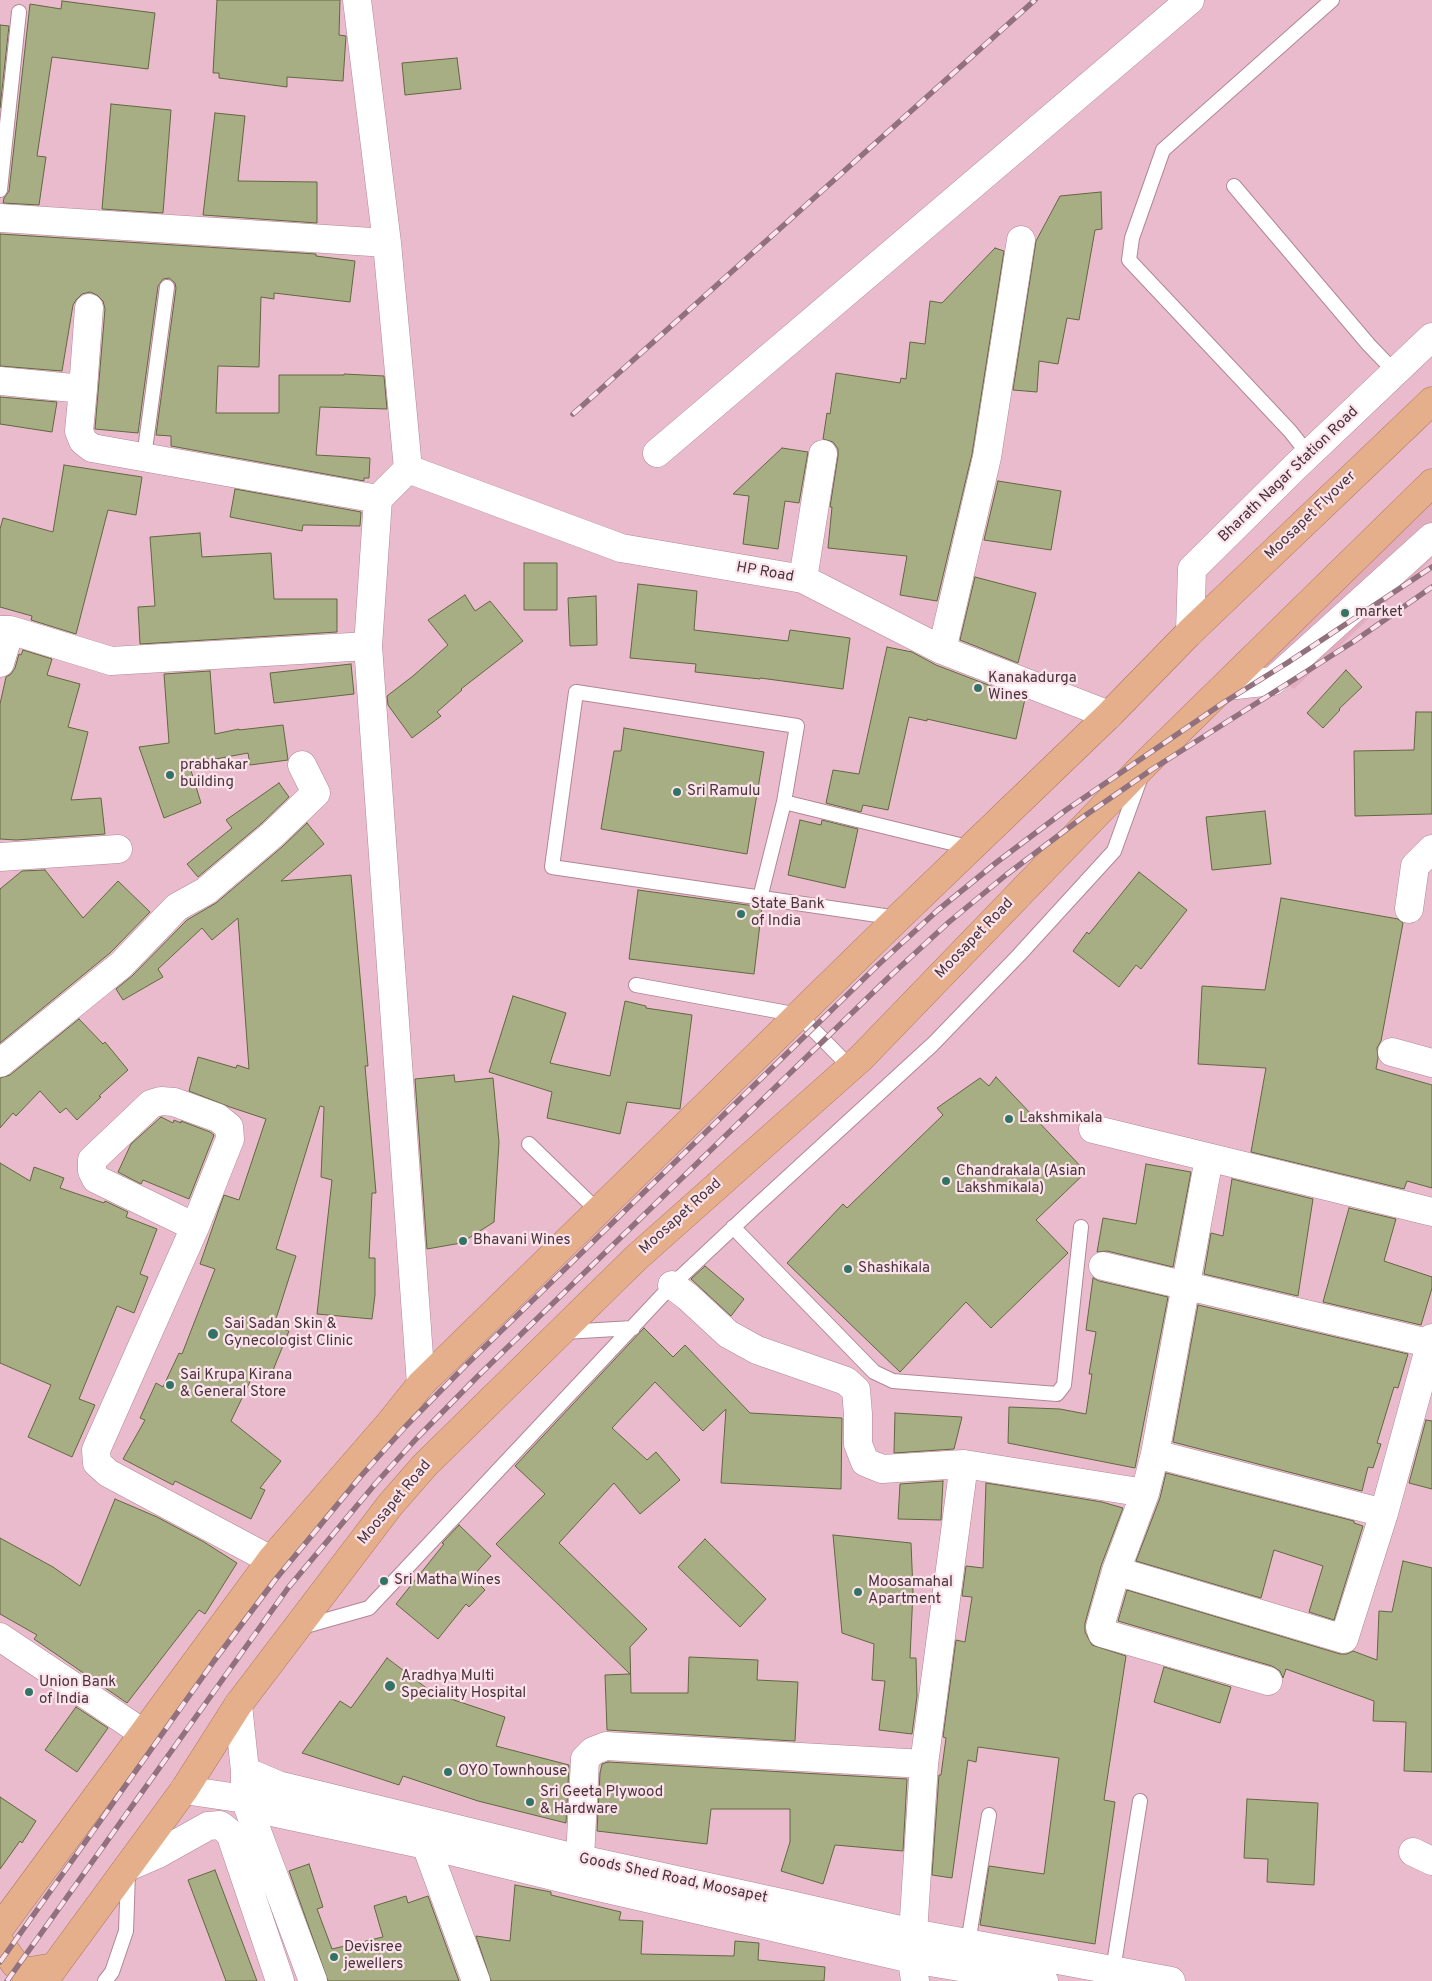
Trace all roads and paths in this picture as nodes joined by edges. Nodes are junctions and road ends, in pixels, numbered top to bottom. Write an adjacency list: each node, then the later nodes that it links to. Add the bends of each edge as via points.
1 (357, 0): 9 (street)
2 (1190, 0): 17 (street)
3 (1332, 0): 19 (lane, via 1163,150 1132,238 1130,260)
4 (19, 12): 6 (lane)
5 (1234, 186): 13 (lane)
6 (0, 190)
7 (0, 218): 9 (street)
8 (1021, 240): 29 (street, via 987,457)
9 (387, 244): 21 (street)
10 (167, 287): 20 (lane)
11 (89, 308): 15 (street)
12 (1432, 337): 13 (street, Bharath Nagar Station Road)
13 (1395, 372): 19 (street, Bharath Nagar Station Road)
14 (0, 380): 15 (street)
15 (83, 389): 20 (street, via 79,431 83,441 92,448)
16 (1432, 401): 27 (highway, Moosapet Flyover)
17 (657, 453)
18 (823, 454): 25 (street)
19 (1309, 455): 27 (street, Bharath Nagar Station Road, via 1192,569)
20 (144, 457): 23 (street)
21 (408, 469): 23 (street); 25 (street, HP Road, via 621,548)
22 (1432, 484): 31 (highway)
23 (378, 499): 28 (street)
24 (1432, 536): 31 (street, via 1273,681)
25 (803, 579): 29 (street, HP Road)
26 (5, 630): 28 (street, via 111,661); 30 (street)
27 (1190, 632): 32 (highway)
28 (368, 646): 63 (street)
29 (942, 650): 32 (street, HP Road)
30 (0, 663)
31 (1226, 686): 33 (highway, Moosapet Road)
32 (1109, 715): 36 (highway)
33 (1145, 764): 48 (highway, Moosapet Road); 55 (lane, via 1114,851 933,1044)
34 (302, 765): 46 (street, via 316,793 206,892 177,907 121,964)
35 (784, 802): 36 (lane); 40 (lane); 40 (lane, via 797,726 576,692 552,867)
36 (972, 848): 42 (highway)
37 (118, 849): 39 (street)
38 (1432, 849): 41 (street, via 1414,866)
39 (0, 857)
40 (760, 898): 42 (lane)
41 (1409, 909)
42 (898, 918): 44 (highway)
43 (636, 985): 44 (lane)
44 (799, 1015): 48 (lane); 52 (highway)
45 (1392, 1052): 47 (street)
46 (0, 1063)
47 (1432, 1063)
48 (850, 1067): 61 (highway, Moosapet Road, via 636,1258)
49 (1093, 1129): 51 (street)
50 (529, 1144): 52 (lane)
51 (1209, 1158): 53 (street); 59 (street)
52 (598, 1211): 63 (highway)
53 (1432, 1212)
54 (194, 1227): 54 (street, via 230,1139 229,1127 218,1118 174,1102 151,1104 92,1160 92,1171 96,1179); 68 (street, via 96,1450 98,1463 108,1473)
55 (733, 1227): 56 (lane, via 874,1372 893,1381 1058,1394 1064,1385); 58 (lane)
56 (1081, 1227)
57 (1103, 1266): 59 (street)
58 (672, 1285): 60 (lane); 65 (street, via 728,1334 757,1350 846,1381 856,1390 858,1444 865,1462 882,1469)
59 (1186, 1285): 62 (street); 64 (street)
60 (633, 1328): 61 (lane); 70 (lane, via 369,1608)
61 (562, 1332): 70 (highway, Moosapet Road, via 424,1465)
62 (1432, 1342): 67 (street)
63 (421, 1384): 68 (highway)
64 (1155, 1454): 66 (street); 67 (street)
65 (964, 1464): 66 (street); 75 (street)
66 (1145, 1493): 69 (street)
67 (1384, 1513): 69 (street, via 1344,1639)
68 (271, 1560): 74 (highway)
69 (1116, 1571): 72 (street, via 1101,1621 1102,1633)
70 (297, 1628): 73 (highway, Moosapet Road)
71 (0, 1637): 74 (street)
72 (1268, 1681)
73 (238, 1705): 76 (street); 78 (highway, Moosapet Road)
74 (143, 1733): 86 (highway)
75 (924, 1764): 84 (street, via 606,1746 584,1759); 89 (street)
76 (245, 1771): 77 (street, Goods Shed Road, Moosapet); 79 (street)
77 (278, 1785): 81 (street, via 270,1796); 84 (street, Goods Shed Road, Moosapet)
78 (184, 1790): 79 (street, Goods Shed Road, Moosapet); 85 (highway, Moosapet Road)
79 (245, 1799): 81 (street, Goods Shed Road, Moosapet); 94 (street)
80 (1140, 1801): 90 (lane)
81 (272, 1812): 83 (street, Goods Shed Road, Moosapet)
82 (989, 1815): 88 (lane)
83 (426, 1845): 89 (street, Goods Shed Road, Moosapet); 95 (street)
84 (580, 1860): 89 (street, Goods Shed Road, Moosapet, via 786,1904)
85 (128, 1867): 91 (highway, Moosapet Road); 92 (lane, via 126,1931 112,1972); 93 (street, via 208,1826 220,1825 230,1832)
86 (0, 1928)
87 (0, 1944): 91 (highway, via 24,1972)
88 (968, 1944): 89 (street, Goods Shed Road, Moosapet); 90 (street, Goods Shed Road, Moosapet)
89 (913, 1958): 96 (street, Goods Shed Road, Moosapet)
90 (1113, 1970): 97 (street, Goods Shed Road, Moosapet)
91 (49, 1974)
92 (105, 1981)
93 (280, 1981)
94 (314, 1981)
95 (476, 1981)
96 (1044, 1981)
97 (1171, 1981)

